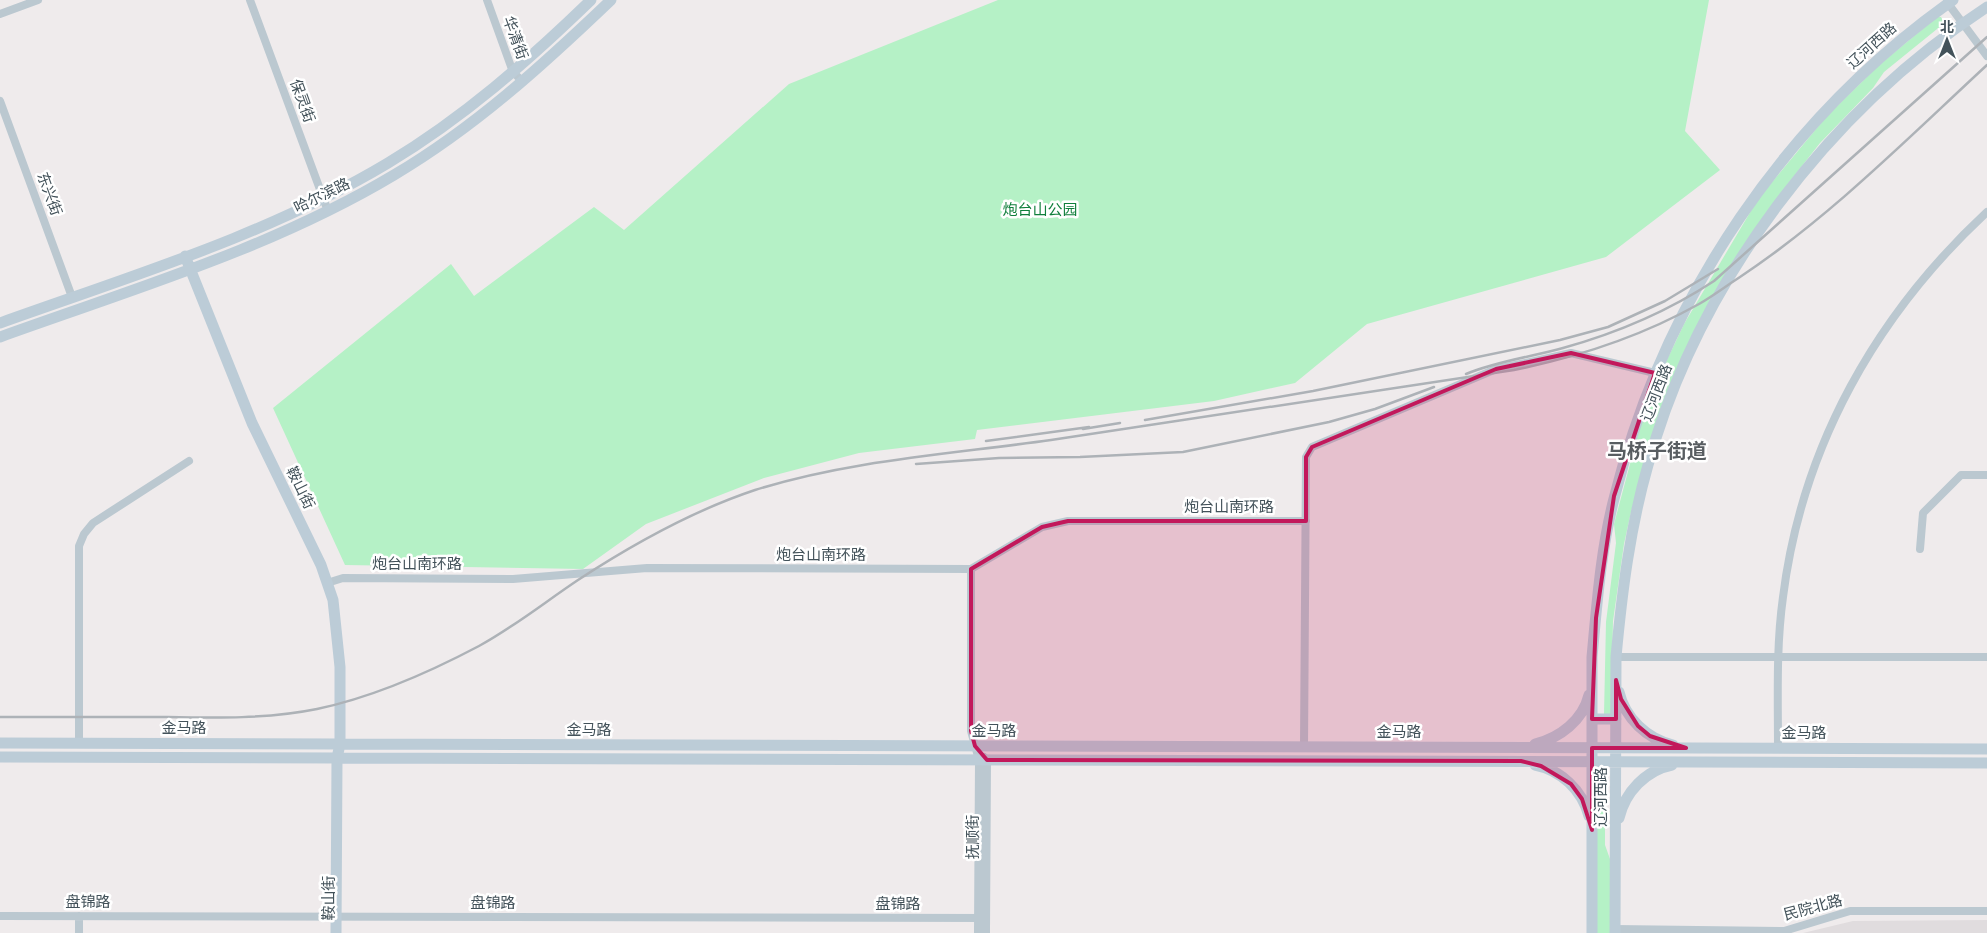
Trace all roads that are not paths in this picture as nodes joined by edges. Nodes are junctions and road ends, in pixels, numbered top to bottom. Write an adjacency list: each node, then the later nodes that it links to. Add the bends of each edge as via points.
1 (38, 0): 8 (street)
2 (250, 0): 14 (street, 保灵街)
3 (487, 0): 11 (street, 华清街)
4 (591, 0): 11 (main road, 哈尔滨路)
5 (610, 0): 12 (main road, 哈尔滨路)
6 (1949, 1): 9 (street); 22 (main road, 辽河西路, via 1856,80 1766,181 1686,307)
7 (1987, 7): 9 (main road, 辽河西路)
8 (0, 14)
9 (1963, 23): 10 (street); 29 (main road, 辽河西路, via 1879,92 1811,162 1752,245 1703,325 1678,380 1648,463 1628,553)
10 (1987, 56)
11 (514, 72): 12 (street, 华清街); 14 (main road, 哈尔滨路, via 430,136)
12 (523, 82): 15 (main road, 哈尔滨路, via 441,145 395,175)
13 (0, 101): 19 (street, 东兴街)
14 (323, 198): 15 (street, 保灵街); 17 (main road, 哈尔滨路, via 243,235)
15 (328, 211): 18 (main road, 哈尔滨路, via 282,233)
16 (1987, 212): 30 (street, via 1924,277 1886,325 1848,387 1807,486 1783,597)
17 (185, 256): 18 (main road, 鞍山街); 19 (main road, 哈尔滨路)
18 (190, 268): 21 (main road, 哈尔滨路); 28 (main road, 鞍山街, via 252,423)
19 (72, 297): 20 (main road, 哈尔滨路)
20 (0, 323)
21 (0, 337)
22 (1655, 373): 25 (street, via 1571,353 1496,369 1312,446 1306,457); 33 (main road, 辽河西路, via 1614,496 1596,618)
23 (189, 461): 37 (street, via 93,523 79,546)
24 (1987, 475): 26 (street, via 1962,475 1922,513)
25 (1306, 521): 27 (street, 炮台山南环路, via 1068,521 1042,527); 40 (street)
26 (1920, 549)
27 (970, 569): 28 (street, 炮台山南环路, via 647,568 555,577 343,578); 39 (street, 抚顺街, via 970,731)
28 (327, 583): 38 (main road, 鞍山街, via 338,637)
29 (1616, 657): 30 (street); 32 (main road, 辽河西路)
30 (1778, 657): 31 (street); 45 (street)
31 (1987, 657)
32 (1616, 680): 35 (main road, 辽河西路); 44 (main road, via 1628,714 1638,726 1650,736)
33 (1592, 681): 34 (main road, 辽河西路); 41 (main road, via 1589,698 1572,724 1542,742)
34 (1592, 718): 35 (main road); 42 (main road, 辽河西路)
35 (1616, 718): 43 (main road, 辽河西路)
36 (0, 743): 37 (main road, 金马路)
37 (79, 743): 38 (main road, 金马路)
38 (340, 744): 39 (main road, 金马路); 48 (main road, 鞍山街)
39 (975, 746): 40 (main road, 金马路); 49 (street, 抚顺街)
40 (1304, 747): 41 (main road, 金马路)
41 (1521, 747): 42 (main road, 金马路)
42 (1592, 748): 43 (main road, 金马路); 51 (main road, 辽河西路)
43 (1616, 748): 44 (main road, 金马路); 52 (main road, 辽河西路)
44 (1686, 748): 45 (main road, 金马路)
45 (1778, 748): 46 (main road, 金马路)
46 (1987, 749)
47 (0, 757): 48 (main road, 金马路)
48 (341, 758): 49 (main road, 金马路); 60 (main road, 鞍山街)
49 (983, 760): 50 (main road, 金马路); 61 (street, 抚顺街)
50 (1521, 761): 51 (main road, 金马路); 56 (main road, via 1541,766 1571,784 1582,799)
51 (1592, 762): 52 (main road, 金马路); 56 (main road, 辽河西路)
52 (1616, 762): 53 (main road, 金马路); 55 (main road, 辽河西路)
53 (1688, 762): 54 (main road, 金马路); 55 (main road, via 1667,766 1638,783 1624,804)
54 (1987, 763)
55 (1616, 829): 62 (main road, 辽河西路)
56 (1592, 830): 68 (main road, 辽河西路)
57 (1987, 911): 62 (street, 民院北路, via 1850,911 1784,931)
58 (0, 916): 59 (street, 盘锦路)
59 (79, 916): 60 (street, 盘锦路); 63 (street)
60 (340, 916): 61 (street, 盘锦路); 64 (main road, 鞍山街); 65 (main road, 鞍山街)
61 (982, 918): 66 (street, 抚顺街); 67 (street, 抚顺街)
62 (1615, 931)
63 (79, 933)
64 (336, 933)
65 (344, 933)
66 (978, 933)
67 (986, 933)
68 (1592, 933)

